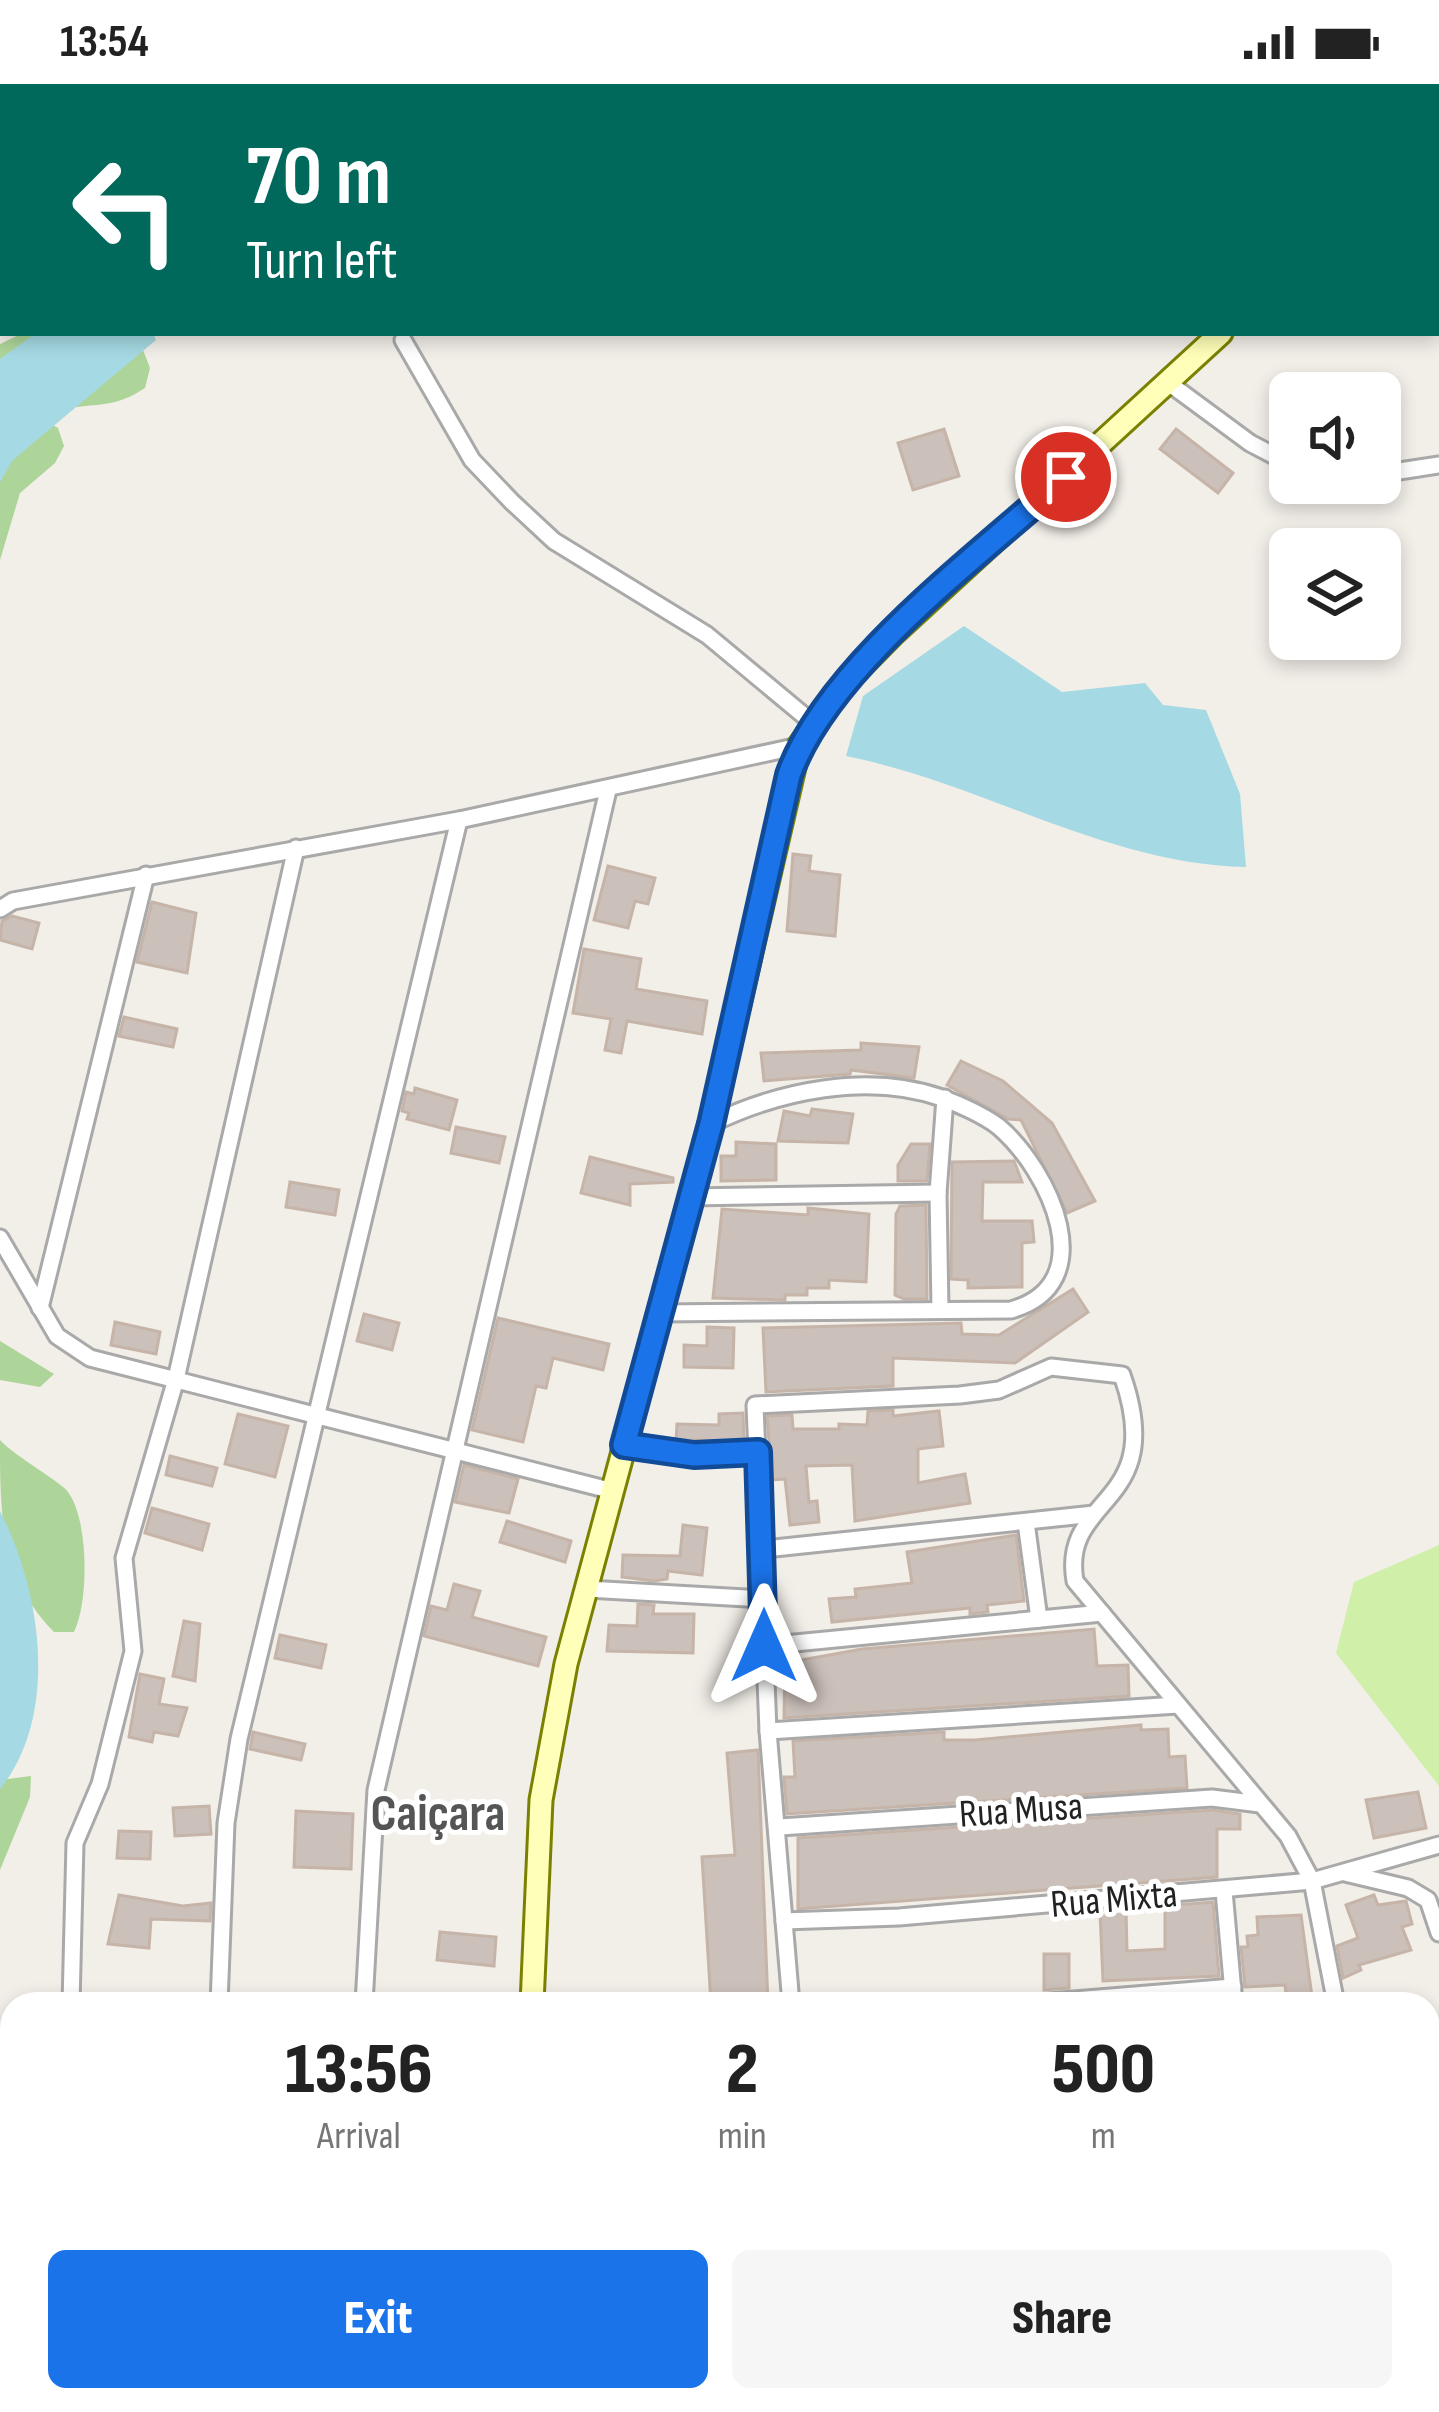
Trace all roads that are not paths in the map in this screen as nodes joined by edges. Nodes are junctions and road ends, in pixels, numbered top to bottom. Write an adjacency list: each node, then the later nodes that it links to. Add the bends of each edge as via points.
1 (1218, 336): 3 (main road)
2 (403, 340): 7 (street, via 472,460 512,502 554,541 706,635)
3 (1170, 384): 4 (street); 7 (main road, via 893,634)
4 (1269, 453)
5 (1439, 465): 6 (street)
6 (1401, 471)
7 (814, 724): 8 (main road)
8 (799, 746): 9 (street); 15 (main road)
9 (608, 790): 10 (street); 25 (street)
10 (459, 820): 11 (street); 23 (street)
11 (296, 848): 12 (street); 22 (street)
12 (146, 875): 13 (street); 19 (street)
13 (0, 909)
14 (945, 1098): 15 (street, via 883,1088 802,1092); 16 (street); 20 (street, via 998,1126 1031,1166 1058,1218 1064,1257 1055,1282 1031,1304)
15 (711, 1124): 17 (main road)
16 (938, 1192): 17 (street); 20 (street)
17 (688, 1197): 21 (main road)
18 (0, 1238): 19 (street)
19 (40, 1308): 22 (street, via 56,1336 90,1358)
20 (940, 1309): 21 (street)
21 (659, 1313): 24 (main road)
22 (176, 1379): 23 (street); 46 (street, via 124,1558 133,1651 100,1784 75,1843)
23 (318, 1414): 25 (street); 47 (street, via 239,1739 226,1822)
24 (624, 1445): 26 (street, via 694,1455); 27 (main road)
25 (452, 1450): 27 (street); 48 (street, via 376,1790)
26 (758, 1452): 28 (street, via 755,1406 1000,1390 1051,1367 1122,1375 1137,1415 1136,1451 1119,1492); 30 (street)
27 (614, 1491): 31 (main road)
28 (1094, 1514): 29 (street); 33 (street, via 1072,1559 1076,1581)
29 (1027, 1522): 30 (street); 34 (street)
30 (765, 1549): 32 (street)
31 (586, 1589): 32 (street); 49 (main road, via 541,1801)
32 (764, 1599): 35 (street)
33 (1102, 1613): 34 (street); 36 (street)
34 (1039, 1619): 35 (street)
35 (764, 1646): 37 (street)
36 (1178, 1705): 37 (street); 38 (street)
37 (768, 1731): 39 (street)
38 (1260, 1804): 39 (street, Rua Musa, via 1213,1798); 42 (street)
39 (780, 1827): 44 (street)
40 (1439, 1845): 41 (street, Rua Mixta)
41 (1344, 1873): 42 (street, Rua Mixta); 45 (street, via 1428,1900)
42 (1312, 1881): 43 (street, Rua Mixta); 52 (street)
43 (1224, 1891): 44 (street, Rua Mixta); 51 (street)
44 (784, 1921): 50 (street)
45 (1439, 1933)
46 (71, 1992)
47 (219, 1992)
48 (365, 1992)
49 (533, 1992)
50 (790, 1992)
51 (1234, 1992)
52 (1334, 1992)

